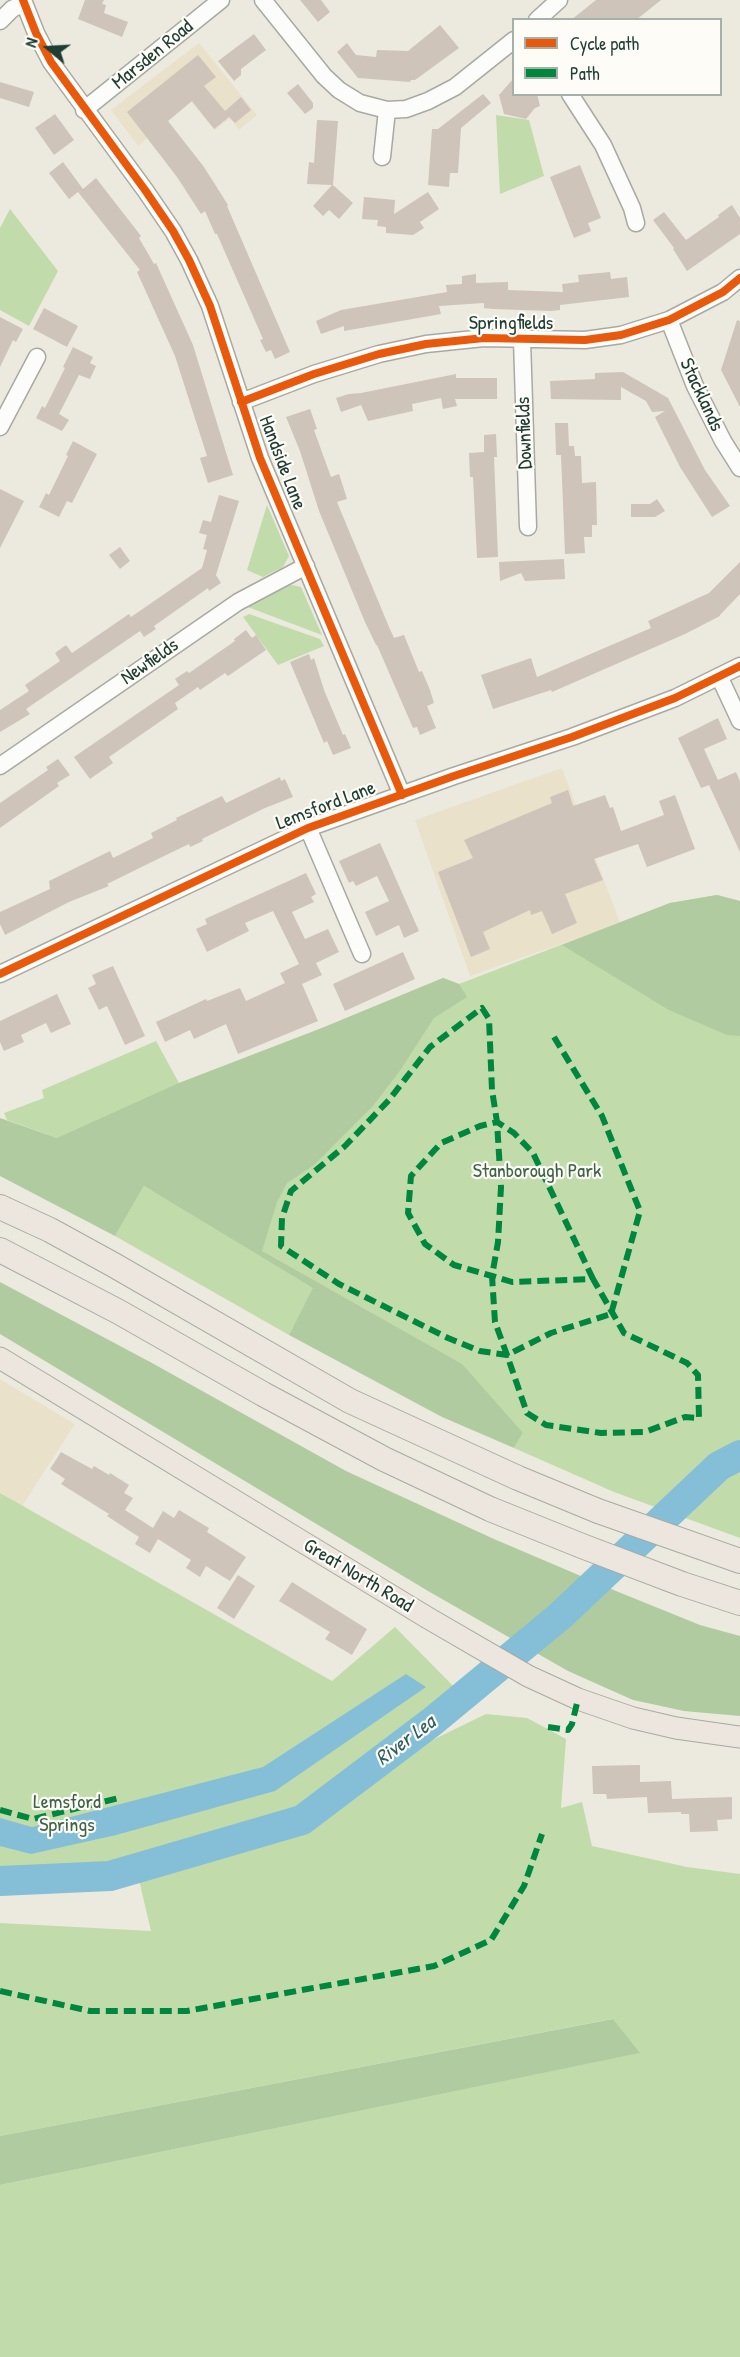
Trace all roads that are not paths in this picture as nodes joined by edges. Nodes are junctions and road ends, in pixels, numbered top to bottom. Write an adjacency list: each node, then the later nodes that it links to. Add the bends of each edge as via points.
1 (221, 0): 9 (street, Marsden Road)
2 (263, 0): 10 (street, via 339,90 360,103)
3 (559, 0): 5 (street)
4 (24, 1): 6 (street); 9 (street, Handside Lane, via 51,62)
5 (539, 18)
6 (0, 21)
7 (512, 41): 10 (street, via 455,87 406,109)
8 (571, 96): 12 (street, via 603,146)
9 (84, 110): 17 (street, Handside Lane, via 145,190 189,260 210,306)
10 (387, 110): 11 (street)
11 (381, 157)
12 (636, 223)
13 (740, 278): 14 (street, Springfields, via 723,292)
14 (669, 320): 15 (street, Springfields, via 621,335 585,340); 19 (street, Stacklands, via 695,386)
15 (522, 340): 17 (street, Springfields, via 484,338 379,354); 20 (street, Downfields)
16 (38, 357): 18 (street)
17 (241, 402): 21 (street, Handside Lane)
18 (0, 427)
19 (740, 468)
20 (528, 527)
21 (306, 566): 25 (street, Newfields, via 238,602); 26 (street, Handside Lane)
22 (740, 666): 23 (street, Lemsford Lane)
23 (719, 676): 24 (street); 26 (street, Lemsford Lane, via 675,698 572,737)
24 (740, 721)
25 (0, 766)
26 (402, 795): 27 (street, Lemsford Lane)
27 (308, 828): 28 (street); 29 (street, Lemsford Lane)
28 (362, 954)
29 (0, 974)
30 (0, 1207): 33 (highway, via 112,1264 350,1401 598,1511)
31 (0, 1250): 34 (highway, via 384,1459 490,1509)
32 (0, 1358): 35 (main road, Great North Road, via 528,1676 633,1718)
33 (740, 1561)
34 (740, 1603)
35 (740, 1737)

